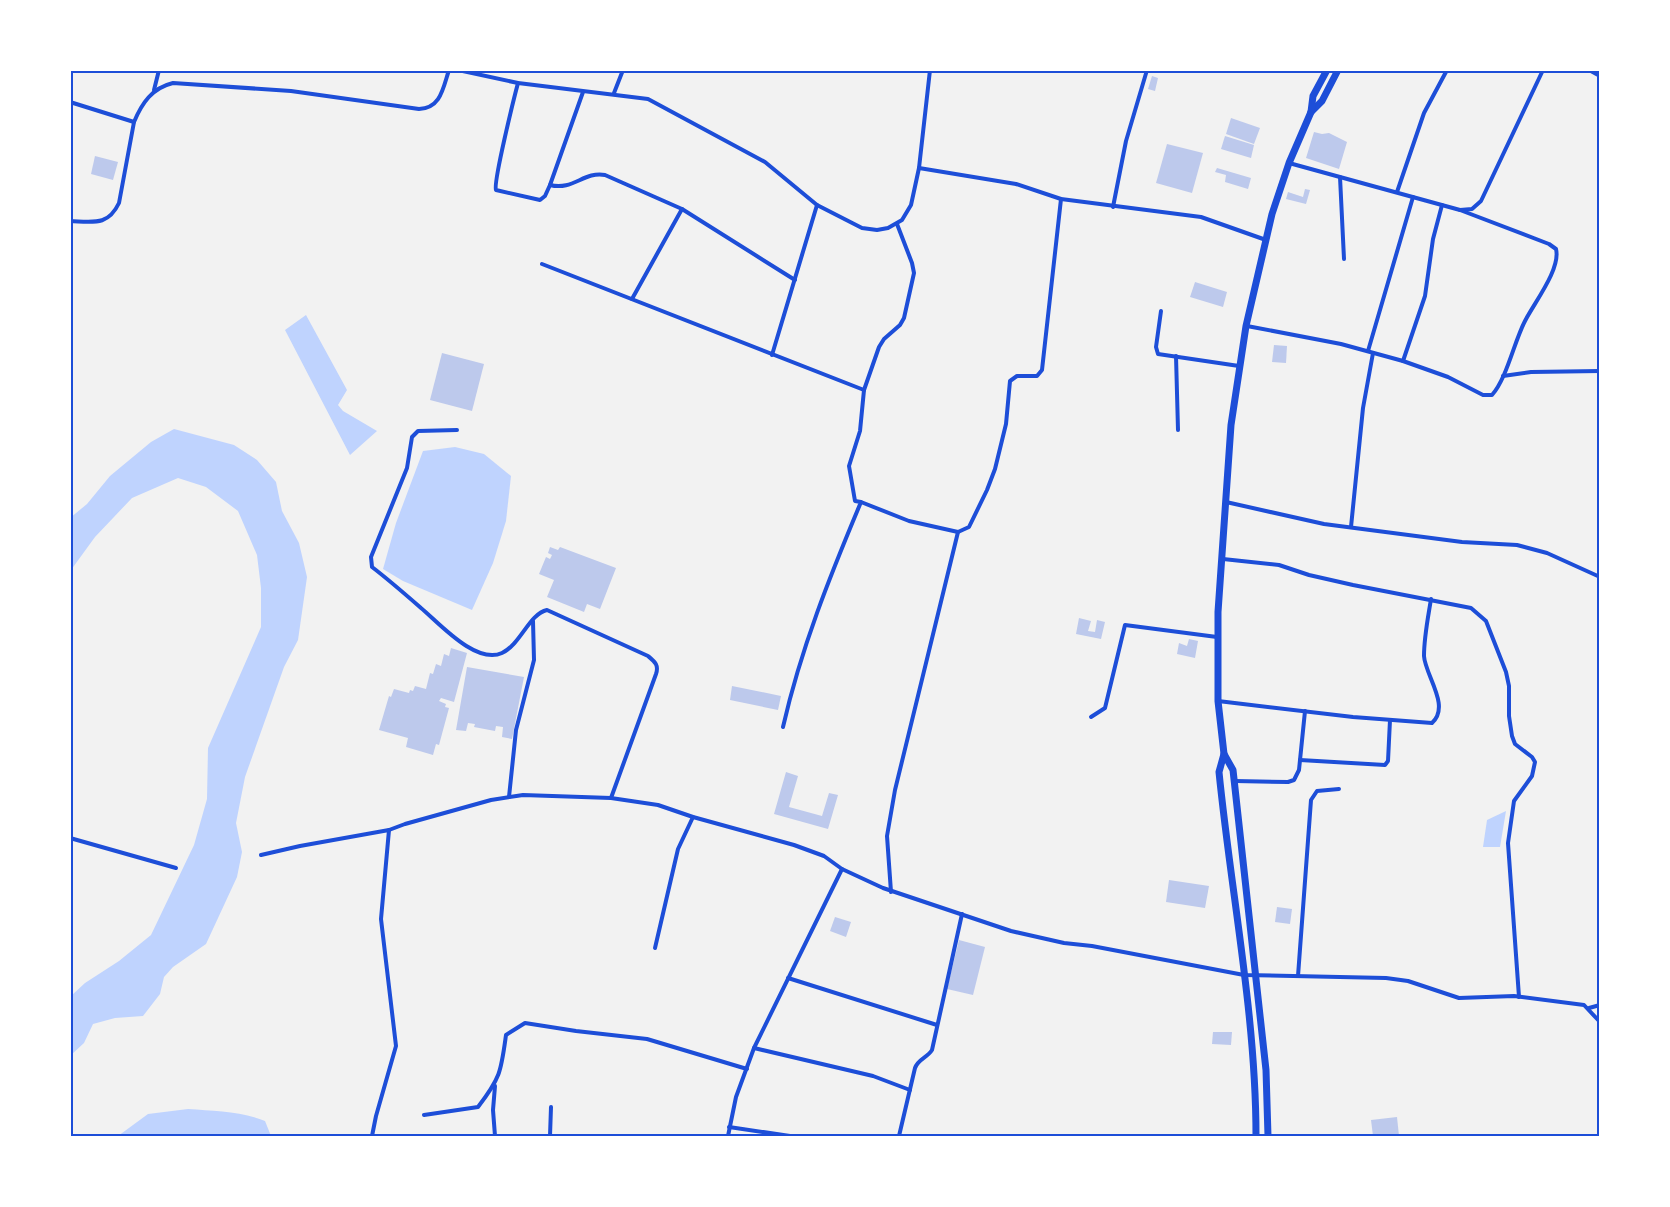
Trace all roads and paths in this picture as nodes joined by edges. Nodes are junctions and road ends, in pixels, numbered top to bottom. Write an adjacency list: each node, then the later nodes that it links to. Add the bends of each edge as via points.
1 (159, 70): 14 (street)
2 (449, 70): 14 (street, via 438,101 424,109 280,90 173,83)
3 (458, 70): 13 (street)
4 (622, 70): 16 (street)
5 (930, 70): 21 (street)
6 (1147, 70): 29 (street, via 1126,141)
7 (1327, 70): 18 (highway, via 1313,96)
8 (1338, 70): 18 (highway, via 1322,101)
9 (1447, 70): 24 (street, via 1424,112)
10 (1543, 70): 31 (street, via 1481,201 1475,208)
11 (1589, 70): 12 (street)
12 (1599, 76)
13 (518, 83): 15 (street); 23 (street, via 494,188 540,200)
14 (154, 91): 19 (street)
15 (583, 92): 16 (street); 23 (street)
16 (614, 93): 28 (street, via 648,99 765,162)
17 (70, 102): 19 (street)
18 (1311, 112): 20 (highway)
19 (134, 122): 32 (street, via 114,214 95,222)
20 (1289, 163): 22 (street); 34 (highway)
21 (920, 168): 26 (street, via 1016,184); 33 (street, via 908,213)
22 (1340, 177): 24 (street); 35 (street)
23 (550, 185): 30 (street, via 564,187 600,174)
24 (1397, 192): 25 (street)
25 (1413, 197): 27 (street); 41 (street)
26 (1061, 200): 29 (street); 54 (street, via 1042,370 1037,376 1017,376 1010,381 995,469 969,527)
27 (1442, 204): 31 (street); 44 (street, via 1425,296)
28 (817, 205): 33 (street, via 866,229 881,230); 37 (street)
29 (1113, 207): 34 (street, via 1201,217)
30 (682, 209): 37 (street); 38 (street)
31 (1460, 210): 47 (street, via 1556,249 1550,275 1524,323)
32 (70, 221)
33 (897, 224): 48 (street, via 914,273 908,309 900,325 879,347)
34 (1266, 240): 40 (highway)
35 (1344, 259)
36 (542, 264): 38 (street)
37 (795, 280): 42 (street)
38 (632, 299): 42 (street)
39 (1161, 311): 43 (street, via 1156,352)
40 (1246, 326): 41 (street); 45 (highway)
41 (1370, 352): 44 (street); 53 (street)
42 (772, 355): 48 (street)
43 (1176, 356): 45 (street); 50 (street)
44 (1403, 362): 47 (street, via 1488,396 1496,391)
45 (1239, 366): 52 (highway)
46 (1599, 371): 47 (street, via 1531,372)
47 (1502, 377)
48 (864, 390): 51 (street, via 860,431 849,466 855,501)
49 (457, 430): 58 (street, via 418,430 412,437 407,468 370,556 372,567 453,637 483,654 499,654 514,645)
50 (1178, 430)
51 (861, 502): 54 (street, via 909,521); 64 (street, via 820,600)
52 (1224, 502): 53 (street); 55 (highway)
53 (1351, 527): 56 (street, via 1517,545 1547,553)
54 (958, 532): 77 (street, via 887,832)
55 (1221, 559): 57 (street, via 1279,565 1320,578); 59 (highway)
56 (1599, 577)
57 (1431, 599): 63 (street, via 1424,654 1438,703 1437,717 1432,723); 84 (street, via 1471,608 1486,621 1506,672 1512,736 1515,744 1535,762 1532,776 1514,801 1508,843)
58 (532, 621): 69 (street, via 534,660 516,730); 70 (street, via 543,610 552,611 648,656 657,666)
59 (1218, 637): 60 (highway); 62 (street, via 1125,625 1105,708)
60 (1218, 701): 61 (street); 65 (highway)
61 (1305, 711): 63 (street); 66 (street)
62 (1091, 717)
63 (1390, 720): 66 (street, via 1385,765)
64 (783, 727)
65 (1224, 754): 67 (highway); 80 (highway, via 1219,772)
66 (1300, 760): 67 (street, via 1297,776 1291,781)
67 (1234, 781): 81 (highway)
68 (1339, 789): 82 (street, via 1317,791 1311,800)
69 (509, 797): 70 (street); 72 (street)
70 (611, 798): 71 (street, via 657,805)
71 (693, 818): 76 (street, via 794,845 824,856); 79 (street, via 678,849)
72 (389, 830): 74 (street); 96 (street, via 381,919 396,1046)
73 (70, 838): 75 (street)
74 (261, 855)
75 (176, 868)
76 (842, 869): 77 (street); 83 (street)
77 (891, 892): 78 (street)
78 (962, 914): 80 (street, via 1064,943); 88 (street)
79 (655, 948)
80 (1244, 975): 81 (street); 102 (highway, via 1256,1096)
81 (1256, 975): 82 (street); 103 (highway)
82 (1298, 975): 84 (street, via 1408,981 1459,998)
83 (788, 978): 88 (street); 89 (street)
84 (1519, 997): 86 (street)
85 (1599, 1005): 86 (street)
86 (1588, 1008): 87 (street)
87 (1599, 1022)
88 (937, 1025): 92 (street, via 932,1050 916,1064)
89 (754, 1048): 90 (street); 92 (street, via 873,1076)
90 (747, 1069): 91 (street, via 648,1039 525,1023 506,1035); 95 (street)
91 (495, 1086): 94 (street, via 478,1107); 97 (street)
92 (909, 1090): 101 (street)
93 (551, 1107): 98 (street)
94 (424, 1115)
95 (729, 1127): 99 (street); 100 (street)
96 (372, 1137)
97 (495, 1137)
98 (550, 1137)
99 (728, 1137)
100 (790, 1137)
101 (899, 1137)
102 (1256, 1137)
103 (1268, 1137)

